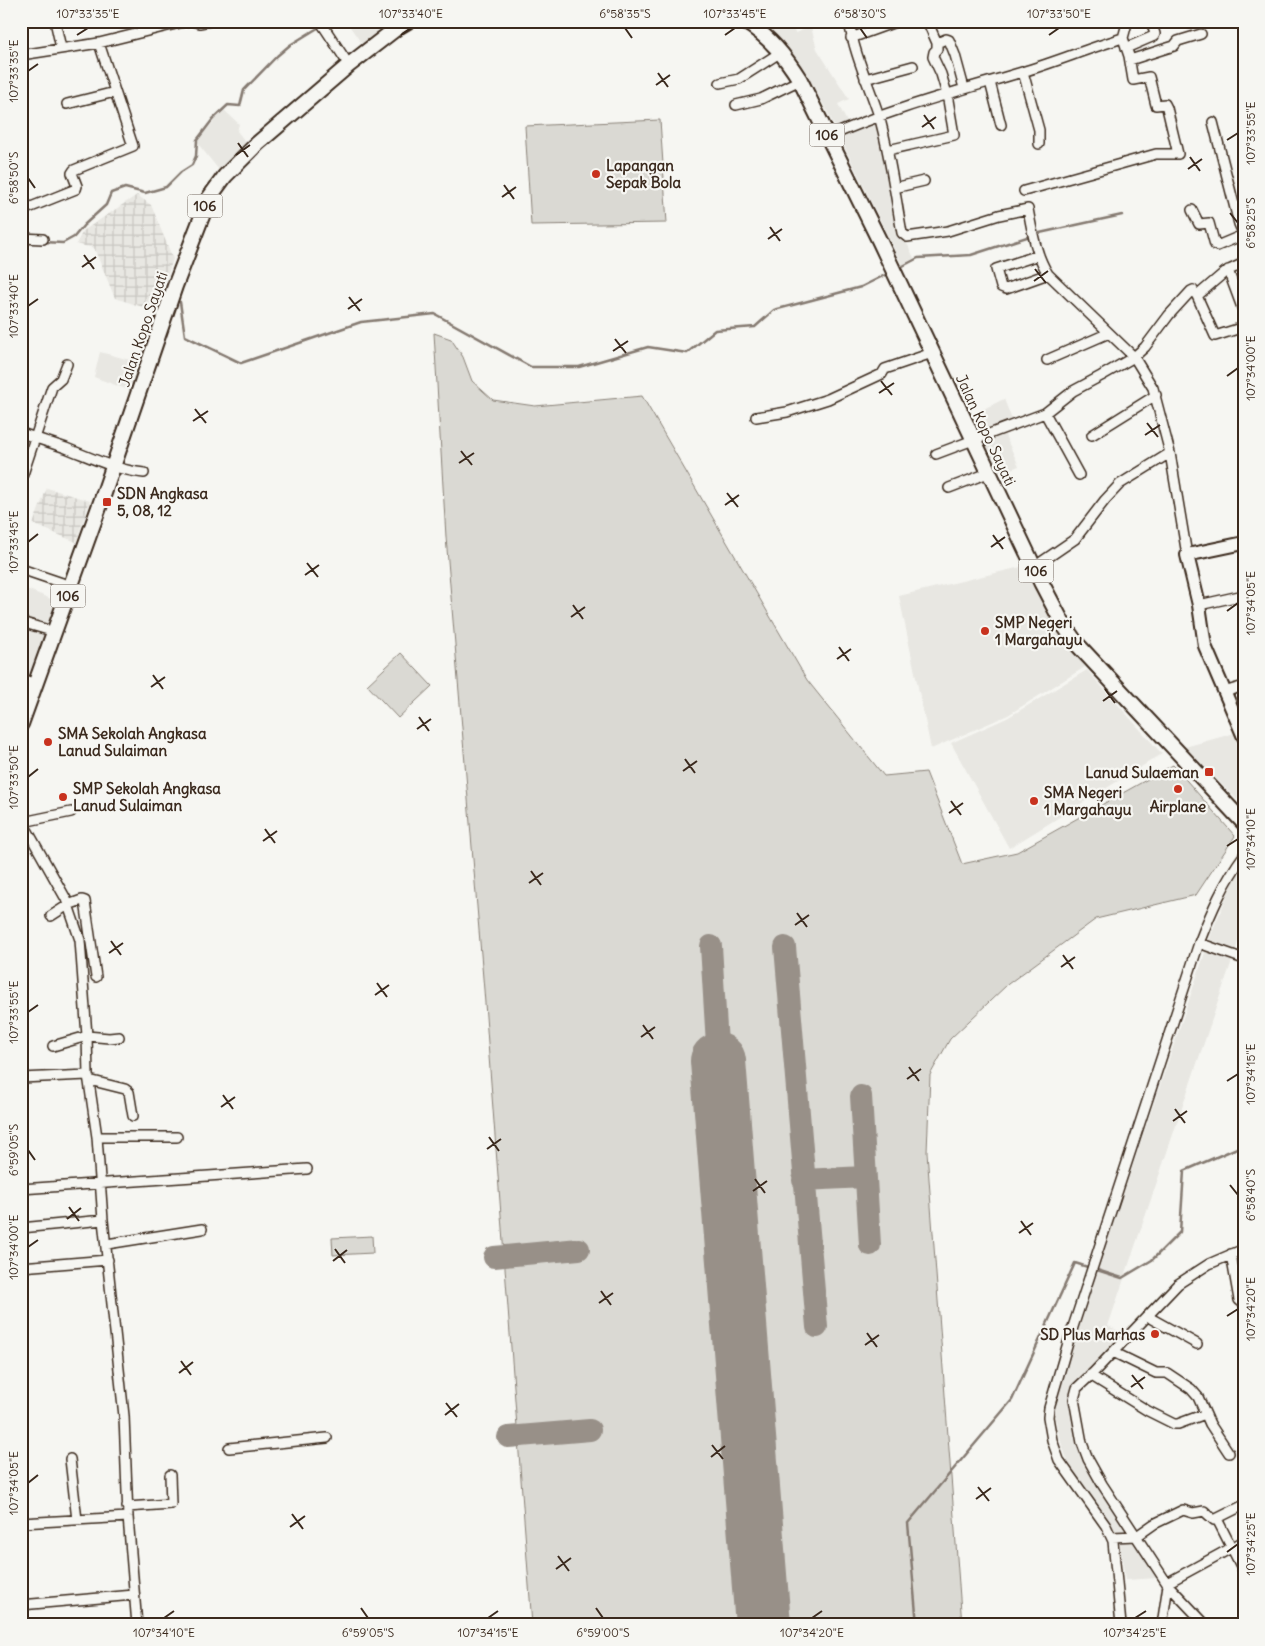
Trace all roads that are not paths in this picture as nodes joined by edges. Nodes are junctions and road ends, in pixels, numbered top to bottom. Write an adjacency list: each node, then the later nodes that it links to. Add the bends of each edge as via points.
1 (55, 21): 18 (street)
2 (188, 21): 16 (street)
3 (193, 21): 4 (street)
4 (210, 21)
5 (320, 21): 23 (street)
6 (408, 21): 23 (main road, Jalan Kopo Sayati / 106)
7 (744, 21): 20 (main road, Jalan Kopo Sayati / 106)
8 (849, 21): 14 (street)
9 (898, 21): 14 (street)
10 (1126, 21): 15 (street)
11 (1151, 21): 19 (street, via 1154,36)
12 (929, 25): 17 (street)
13 (1201, 34): 22 (street)
14 (851, 38): 26 (street)
15 (1123, 38): 19 (street); 25 (street)
16 (99, 43): 18 (street); 31 (street)
17 (937, 43): 30 (street, via 949,40); 32 (street, via 933,57)
18 (61, 48): 21 (street)
19 (1126, 48): 22 (street)
20 (781, 52): 27 (main road, Jalan Kopo Sayati / 106); 29 (street, via 739,79)
21 (21, 55)
22 (1130, 60): 43 (street, via 1133,80 1149,77 1156,104 1166,105 1178,154 1156,154)
23 (349, 65): 70 (main road, Jalan Kopo Sayati / 106, via 252,149 209,198)
24 (913, 66): 26 (street)
25 (1023, 72): 28 (street); 39 (street, via 1039,130)
26 (866, 79): 35 (street)
27 (800, 80): 34 (street, via 761,99); 38 (main road, Jalan Kopo Sayati / 106)
28 (990, 82): 30 (street); 37 (street)
29 (720, 83)
30 (964, 88): 32 (street)
31 (115, 92): 33 (street); 45 (street, via 133,146 74,170 76,189)
32 (947, 94): 35 (street); 40 (street, via 954,135)
33 (67, 104)
34 (736, 105)
35 (878, 116): 38 (street); 40 (street)
36 (1213, 122): 46 (street)
37 (1001, 125)
38 (828, 137): 57 (main road, Jalan Kopo Sayati / 106)
39 (1039, 144)
40 (888, 150): 42 (street)
41 (924, 181): 42 (street)
42 (894, 188): 49 (street, via 904,236 948,230 1026,208)
43 (1024, 190)
44 (1192, 210): 46 (street, via 1199,224 1209,223 1217,246)
45 (21, 211)
46 (1243, 235)
47 (21, 238): 48 (street)
48 (43, 239)
49 (1039, 255): 52 (street); 52 (street, via 997,268 1001,287 1006,289)
50 (1244, 263): 51 (street)
51 (1228, 270): 53 (street); 54 (street)
52 (1048, 274): 56 (street)
53 (1196, 293): 55 (street, via 1215,336); 58 (street, via 1191,291)
54 (1244, 313)
55 (1244, 327)
56 (1109, 333): 58 (street); 59 (street)
57 (932, 353): 63 (street, via 885,369 882,374 828,398 787,412); 67 (main road, Jalan Kopo Sayati / 106)
58 (1134, 356): 61 (street); 62 (street, via 1074,390)
59 (1047, 360)
60 (67, 364): 66 (street, via 61,379 52,387)
61 (1156, 395): 65 (street); 68 (street)
62 (1045, 413): 67 (street); 73 (street)
63 (756, 417)
64 (21, 433): 66 (street)
65 (1092, 435)
66 (34, 438): 70 (street); 74 (street)
67 (974, 439): 69 (street); 72 (main road, Jalan Kopo Sayati / 106)
68 (1170, 453): 77 (street); 78 (street, via 1120,484 1075,539)
69 (936, 454)
70 (111, 470): 71 (street); 80 (main road, Jalan Kopo Sayati / 106)
71 (144, 473)
72 (988, 473): 75 (street); 78 (main road, Jalan Kopo Sayati / 106)
73 (1079, 475)
74 (21, 480)
75 (949, 488)
76 (1244, 542): 77 (street)
77 (1187, 555): 82 (street)
78 (1034, 566): 94 (main road, Jalan Kopo Sayati / 106, via 1076,643)
79 (21, 569): 80 (street)
80 (71, 586): 85 (main road, Jalan Kopo Sayati / 106)
81 (1242, 595): 82 (street); 83 (street)
82 (1199, 605): 89 (street, via 1205,646)
83 (1244, 608)
84 (21, 622): 85 (street)
85 (55, 632): 87 (main road, Jalan Kopo Sayati / 106)
86 (21, 680): 87 (street)
87 (36, 684): 90 (main road, Jalan Kopo Sayati / 106)
88 (1244, 686): 89 (street)
89 (1224, 692): 91 (street)
90 (21, 724)
91 (1244, 736)
92 (71, 812): 93 (street)
93 (22, 820): 96 (street)
94 (1244, 823)
95 (1244, 855): 98 (street, via 1230,875)
96 (68, 905): 97 (street); 100 (street, via 85,901); 101 (street, via 80,940)
97 (51, 916)
98 (1199, 943): 99 (street); 139 (street, via 1054,1386 1048,1417 1059,1460)
99 (1244, 959)
100 (96, 977)
101 (87, 1036): 102 (street); 103 (street); 106 (street)
102 (120, 1036)
103 (53, 1046)
104 (21, 1059): 105 (street)
105 (22, 1078): 106 (street)
106 (89, 1078): 107 (street, via 129,1092); 108 (street)
107 (133, 1116)
108 (97, 1137): 109 (street); 111 (street)
109 (177, 1137)
110 (307, 1169): 111 (street)
111 (100, 1183): 112 (street); 113 (street)
112 (21, 1189)
113 (104, 1220): 114 (street); 116 (street)
114 (21, 1228)
115 (202, 1229): 116 (street)
116 (107, 1244): 119 (street)
117 (1244, 1249): 118 (street)
118 (1231, 1254): 121 (street, via 1239,1300); 122 (street, via 1185,1278)
119 (108, 1260): 120 (street); 133 (street, via 124,1416)
120 (21, 1267)
121 (1244, 1304)
122 (1149, 1315): 123 (street); 124 (street)
123 (1197, 1344)
124 (1113, 1352): 125 (street); 126 (street, via 1156,1373 1167,1373 1191,1389)
125 (1090, 1375): 126 (street, via 1174,1424); 138 (street, via 1078,1388 1074,1399 1082,1443 1095,1473)
126 (1205, 1414): 129 (street)
127 (327, 1438): 128 (street)
128 (228, 1448)
129 (1229, 1453)
130 (70, 1459): 136 (street)
131 (170, 1475): 133 (street, via 171,1504)
132 (1244, 1505): 135 (street)
133 (128, 1507): 134 (street)
134 (128, 1517): 136 (street); 144 (street)
135 (1217, 1519): 138 (street, via 1212,1520 1204,1511 1193,1514 1183,1510); 141 (street)
136 (77, 1520): 137 (street)
137 (21, 1522)
138 (1136, 1536): 139 (street); 143 (street)
139 (1112, 1537): 147 (street)
140 (1244, 1541): 141 (street)
141 (1231, 1547): 142 (street); 143 (street)
142 (1244, 1572)
143 (1168, 1585): 148 (street); 149 (street)
144 (134, 1595): 145 (street); 146 (street)
145 (21, 1605)
146 (137, 1625)
147 (1121, 1625)
148 (1162, 1625)
149 (1206, 1625)

